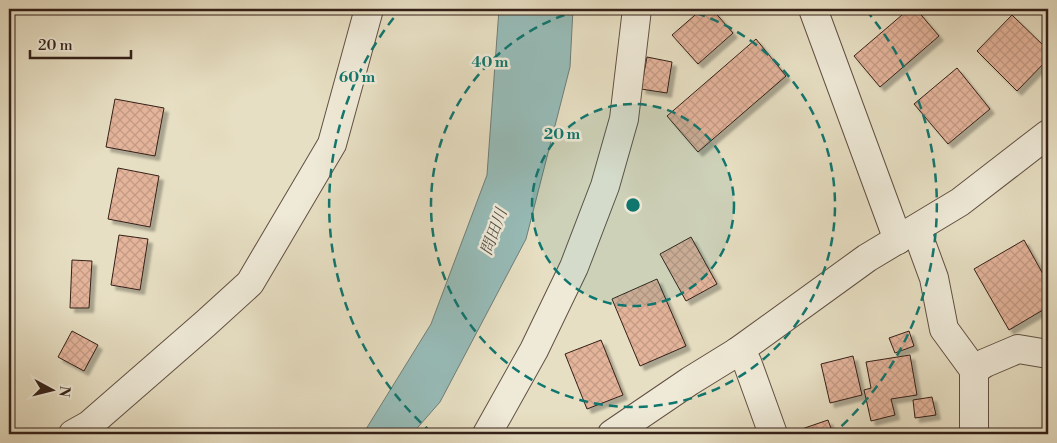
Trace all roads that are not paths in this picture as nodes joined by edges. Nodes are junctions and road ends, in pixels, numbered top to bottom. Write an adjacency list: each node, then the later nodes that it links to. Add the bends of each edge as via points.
1 (369, 9): 9 (street, via 332,144 250,283 89,425)
2 (637, 9): 10 (street, via 624,119 605,186 574,267 534,350)
3 (813, 9): 5 (street)
4 (1048, 134): 5 (street, via 960,202)
5 (907, 235): 6 (street, via 867,258); 8 (street, via 934,278 944,329)
6 (737, 352): 11 (street); 12 (street, via 747,362)
7 (1048, 354): 8 (street, via 1018,348)
8 (974, 370): 13 (street)
9 (73, 434)
10 (487, 434)
11 (612, 434)
12 (773, 434)
13 (974, 434)

